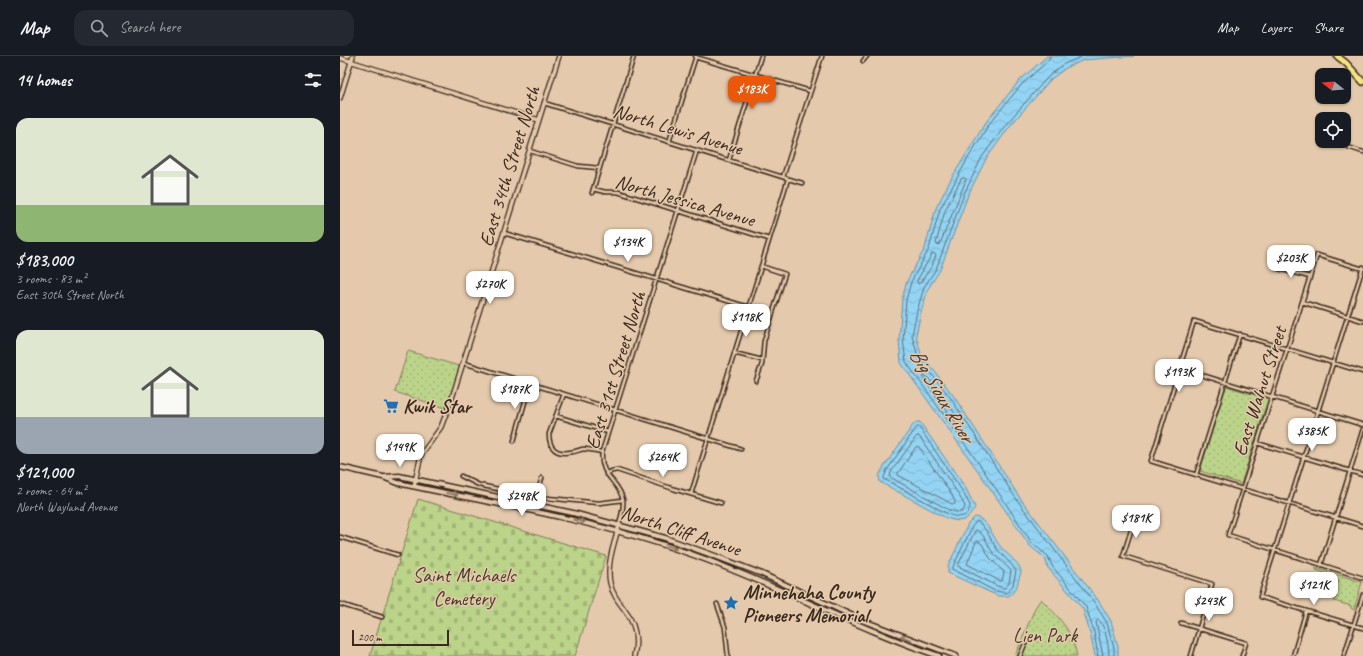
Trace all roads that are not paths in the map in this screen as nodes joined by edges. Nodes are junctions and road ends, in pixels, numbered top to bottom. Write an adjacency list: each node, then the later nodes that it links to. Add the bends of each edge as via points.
1 (353, 56): 11 (street)
2 (559, 56): 16 (street, East 34th Street North)
3 (634, 56): 18 (street)
4 (761, 56): 12 (street)
5 (822, 56): 14 (street)
6 (867, 56): 10 (street)
7 (1337, 56): 13 (highway)
8 (696, 57): 12 (street); 19 (street)
9 (340, 58): 11 (street)
10 (864, 61)
11 (351, 62): 15 (street); 17 (street)
12 (755, 75): 14 (street); 24 (street)
13 (1363, 82)
14 (810, 91): 26 (street)
15 (340, 98)
16 (544, 103): 17 (street, East 34th Street North); 18 (street, North Lewis Avenue)
17 (539, 120): 22 (street, East 34th Street North)
18 (613, 124): 19 (street, North Lewis Avenue); 25 (street)
19 (669, 142): 21 (street, North Lewis Avenue)
20 (1351, 148): 23 (street)
21 (697, 150): 24 (street, North Lewis Avenue); 31 (street, East 31st Street North)
22 (530, 151): 25 (street, North Jessica Avenue, via 578,166); 32 (street, East 34th Street North)
23 (1363, 152)
24 (729, 160): 26 (street, North Lewis Avenue)
25 (599, 168): 29 (street)
26 (783, 177): 27 (street, North Lewis Avenue)
27 (788, 179): 28 (street, North Lewis Avenue); 33 (street)
28 (802, 183)
29 (593, 189): 30 (street); 31 (street, North Jessica Avenue, via 618,192)
30 (592, 193)
31 (678, 211): 33 (street, North Jessica Avenue); 38 (street, East 31st Street North)
32 (504, 233): 38 (street); 48 (street, East 34th Street North)
33 (769, 239): 34 (street)
34 (761, 266): 40 (street); 46 (street, via 785,274 764,341)
35 (1276, 268): 37 (street)
36 (1363, 268): 37 (street, East Walnut Street, via 1317,255); 41 (street)
37 (1310, 277): 39 (street, East Walnut Street)
38 (656, 279): 40 (street); 56 (street, East 31st Street North)
39 (1302, 302): 41 (street); 44 (street, East Walnut Street)
40 (748, 308): 45 (street)
41 (1348, 316): 42 (street); 47 (street)
42 (1363, 321)
43 (1240, 334): 44 (street); 49 (street, via 1194,321); 52 (street)
44 (1287, 348): 47 (street); 55 (street, East Walnut Street)
45 (734, 353): 46 (street); 62 (street)
46 (762, 360): 51 (street)
47 (1332, 362): 50 (street); 57 (street)
48 (464, 363): 53 (street); 76 (street, East 34th Street North, via 441,427 421,455)
49 (1179, 368): 52 (street); 71 (street, via 1151,461)
50 (1363, 372)
51 (756, 381)
52 (1225, 382): 55 (street); 71 (street)
53 (530, 384): 54 (street); 63 (street)
54 (564, 394): 56 (street); 58 (street)
55 (1272, 396): 57 (street); 64 (street, East Walnut Street)
56 (615, 410): 61 (street, East 31st Street North); 62 (street)
57 (1318, 410): 59 (street); 67 (street)
58 (556, 416): 61 (street); 66 (street, via 549,434 550,444 554,450 564,453 583,449)
59 (1363, 425)
60 (1363, 429): 69 (street)
61 (608, 432): 66 (street, East 31st Street North)
62 (707, 439): 65 (street); 79 (street)
63 (514, 441)
64 (1257, 443): 67 (street); 78 (street, East Walnut Street)
65 (742, 449)
66 (602, 452): 70 (street, East 31st Street North, via 602,465)
67 (1304, 457): 69 (street); 83 (street)
68 (340, 466): 74 (main road, North Cliff Avenue)
69 (1350, 471): 72 (street); 85 (street)
70 (606, 474): 79 (street, via 617,470); 81 (street, East 31st Street North, via 618,487)
71 (1196, 475): 78 (street)
72 (1363, 475)
73 (461, 476): 80 (street, North Cliff Avenue, via 484,487)
74 (383, 477): 76 (main road, North Cliff Avenue, via 400,476); 77 (main road, North Cliff Avenue)
75 (542, 478): 80 (street)
76 (415, 480): 77 (street, East 34th Street North); 86 (main road, North Cliff Avenue)
77 (414, 486): 88 (main road, North Cliff Avenue, one-way to 88)
78 (1242, 489): 83 (street); 90 (street, East Walnut Street, via 1228,536)
79 (691, 494): 82 (street)
80 (536, 497): 81 (street, North Cliff Avenue, via 599,503)
81 (623, 500): 86 (street)
82 (721, 503)
83 (1290, 504): 85 (street); 90 (street)
84 (1135, 518): 102 (street, via 1123,556 1212,584)
85 (1336, 518): 87 (street); 92 (street)
86 (619, 525): 88 (street); 107 (main road, North Cliff Avenue, one-way to 86, via 864,621 736,564 666,538)
87 (1363, 526)
88 (618, 531): 104 (street, via 610,566 610,583 635,630); 106 (main road, North Cliff Avenue, one-way to 106, via 727,567 862,627)
89 (340, 537): 91 (street)
90 (1275, 551): 92 (street); 97 (street, via 1260,597)
91 (398, 555)
92 (1321, 565): 93 (street)
93 (1363, 578)
94 (1363, 595): 100 (street)
95 (340, 604): 98 (street)
96 (716, 604): 105 (street, via 725,627)
97 (1306, 611): 100 (street); 111 (street)
98 (382, 617)
99 (1181, 623): 102 (street)
100 (1354, 625): 101 (street); 112 (street)
101 (1363, 628)
102 (1200, 629): 109 (street); 110 (street, via 1246,643)
103 (1024, 644): 108 (street)
104 (634, 656)
105 (728, 656)
106 (939, 656)
107 (956, 656)
108 (1020, 656)
109 (1191, 656)
110 (1242, 656)
111 (1293, 656)
112 (1344, 656)

